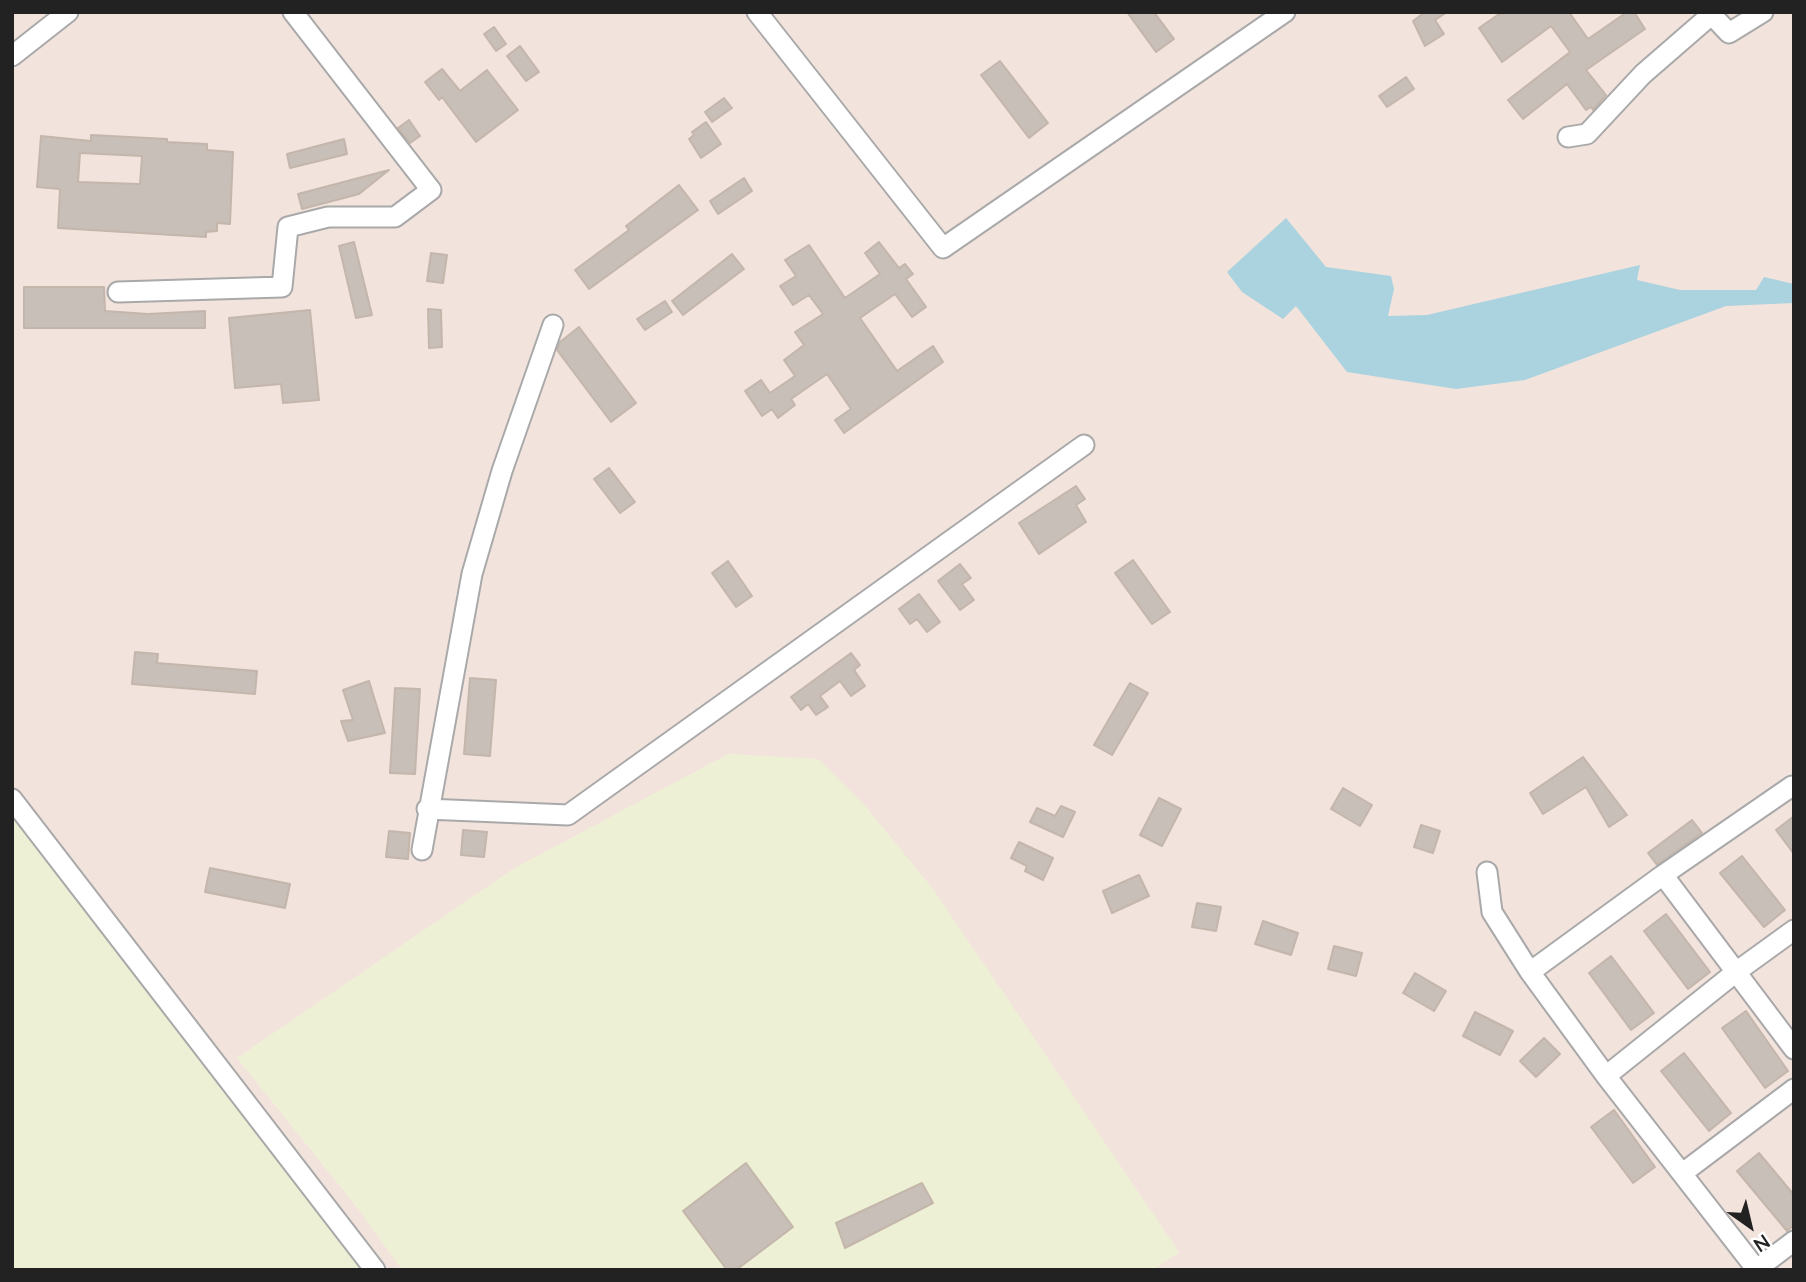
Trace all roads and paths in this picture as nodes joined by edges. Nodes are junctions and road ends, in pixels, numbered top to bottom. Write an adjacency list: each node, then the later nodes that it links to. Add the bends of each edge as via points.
1 (68, 12): 7 (street)
2 (293, 12): 9 (street, via 430,190 395,217 328,218 288,228 282,287)
3 (757, 12): 4 (street, via 943,248)
4 (1285, 12)
5 (1763, 12): 6 (street, via 1729,33)
6 (1710, 14): 8 (street, via 1643,74 1587,134)
7 (12, 56)
8 (1568, 137)
9 (118, 292)
10 (553, 325): 14 (street, via 472,574)
11 (1084, 445): 14 (street, via 568,815)
12 (1794, 789): 17 (street, via 1792,786)
13 (12, 799): 27 (street)
14 (427, 809): 15 (street)
15 (422, 850)
16 (1487, 872): 19 (street, via 1492,912)
17 (1663, 875): 19 (street); 20 (street)
18 (1794, 930): 20 (street)
19 (1530, 972): 22 (street)
20 (1736, 972): 21 (street); 22 (street)
21 (1794, 1049)
22 (1606, 1076): 24 (street)
23 (1794, 1089): 24 (street)
24 (1684, 1172): 26 (street)
25 (1794, 1241): 26 (street)
26 (1757, 1269)
27 (375, 1270)

